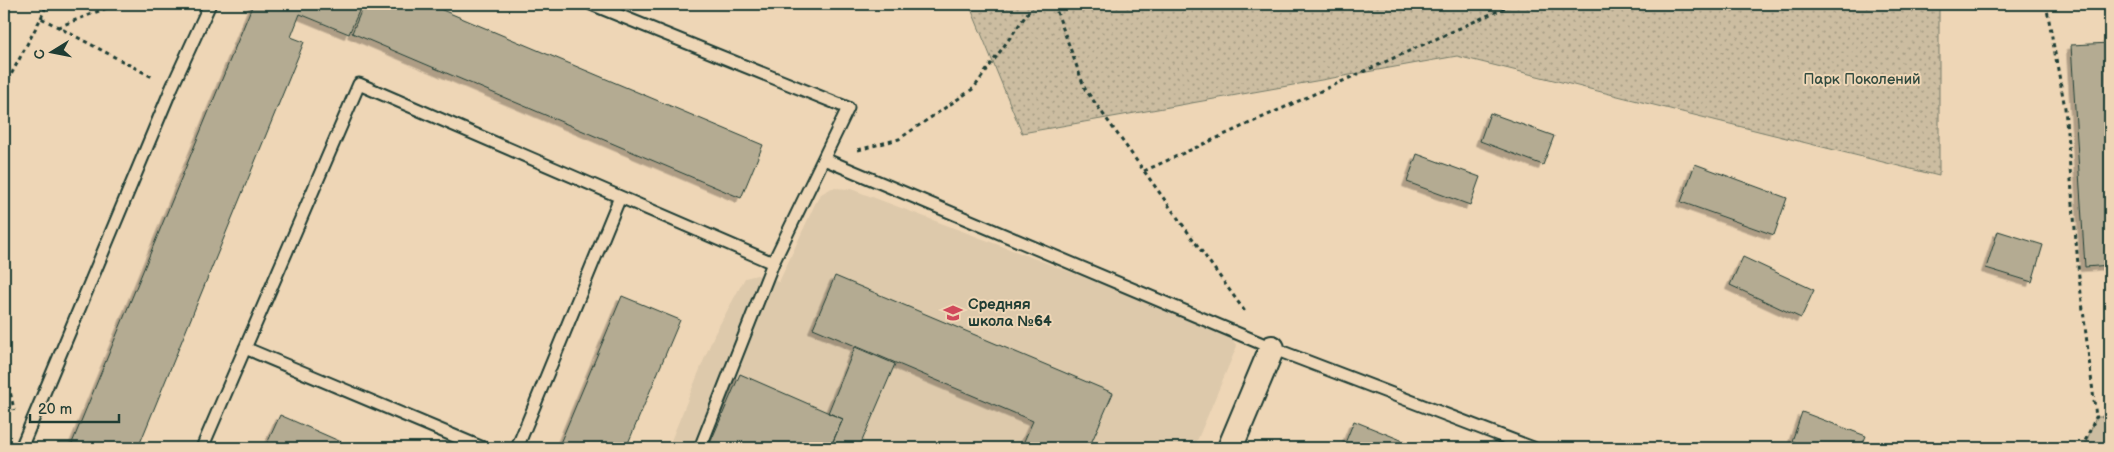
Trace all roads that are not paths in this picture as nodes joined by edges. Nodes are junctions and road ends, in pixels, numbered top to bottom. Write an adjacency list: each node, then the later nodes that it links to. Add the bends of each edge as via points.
1 (210, 4): 8 (lane)
2 (592, 4): 3 (lane, via 848,108)
3 (824, 159): 5 (lane); 7 (lane)
4 (620, 197): 5 (lane); 6 (lane, via 359,84); 11 (lane)
5 (773, 263): 12 (lane)
6 (245, 348): 9 (lane); 10 (lane)
7 (1272, 348): 13 (street); 14 (lane)
8 (21, 447)
9 (202, 448)
10 (483, 448)
11 (517, 448)
12 (700, 448)
13 (1230, 448)
14 (1533, 448)

